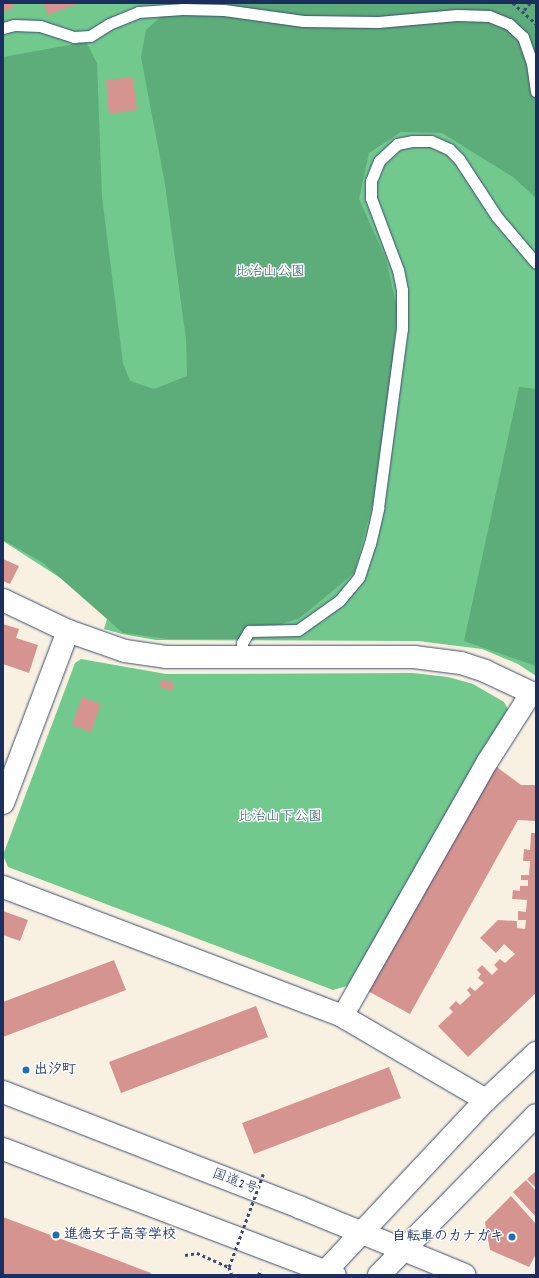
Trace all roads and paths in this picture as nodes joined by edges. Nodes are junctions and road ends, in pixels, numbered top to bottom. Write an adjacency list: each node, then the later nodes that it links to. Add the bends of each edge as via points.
1 (513, 3): 4 (path)
2 (530, 3): 4 (path)
3 (225, 7): 6 (lane, via 138,12 109,24 90,36 74,37 40,26 14,25); 7 (lane, via 303,21 378,22 457,15 489,16 509,24 523,37 532,63)
4 (524, 10): 5 (path)
5 (536, 24)
6 (3, 28)
7 (536, 92)
8 (536, 263): 11 (lane, via 497,217 459,159 449,149 431,141 412,141 397,144 380,161 372,181 372,198 398,270 402,290 402,329 370,544 359,577 338,601 298,630 249,632 242,643)
9 (3, 600): 10 (main road)
10 (68, 631): 11 (main road, via 125,651 166,657); 13 (main road)
11 (242, 658): 12 (main road, via 414,657 460,663 485,671)
12 (533, 694): 15 (street, via 487,761)
13 (3, 803)
14 (3, 887): 15 (main road)
15 (342, 1016): 18 (main road)
16 (536, 1052): 18 (main road)
17 (3, 1092): 22 (main road, 国道2号)
18 (486, 1100): 22 (main road)
19 (536, 1115): 23 (main road)
20 (3, 1149): 26 (main road)
21 (263, 1174): 25 (path, bridge)
22 (362, 1232): 23 (main road, 国道2号); 26 (main road)
23 (403, 1250): 28 (main road); 29 (main road, 国道2号)
24 (184, 1255): 25 (path, via 197,1252)
25 (229, 1267): 27 (path)
26 (327, 1274)
27 (232, 1275)
28 (379, 1275)
29 (466, 1275)

